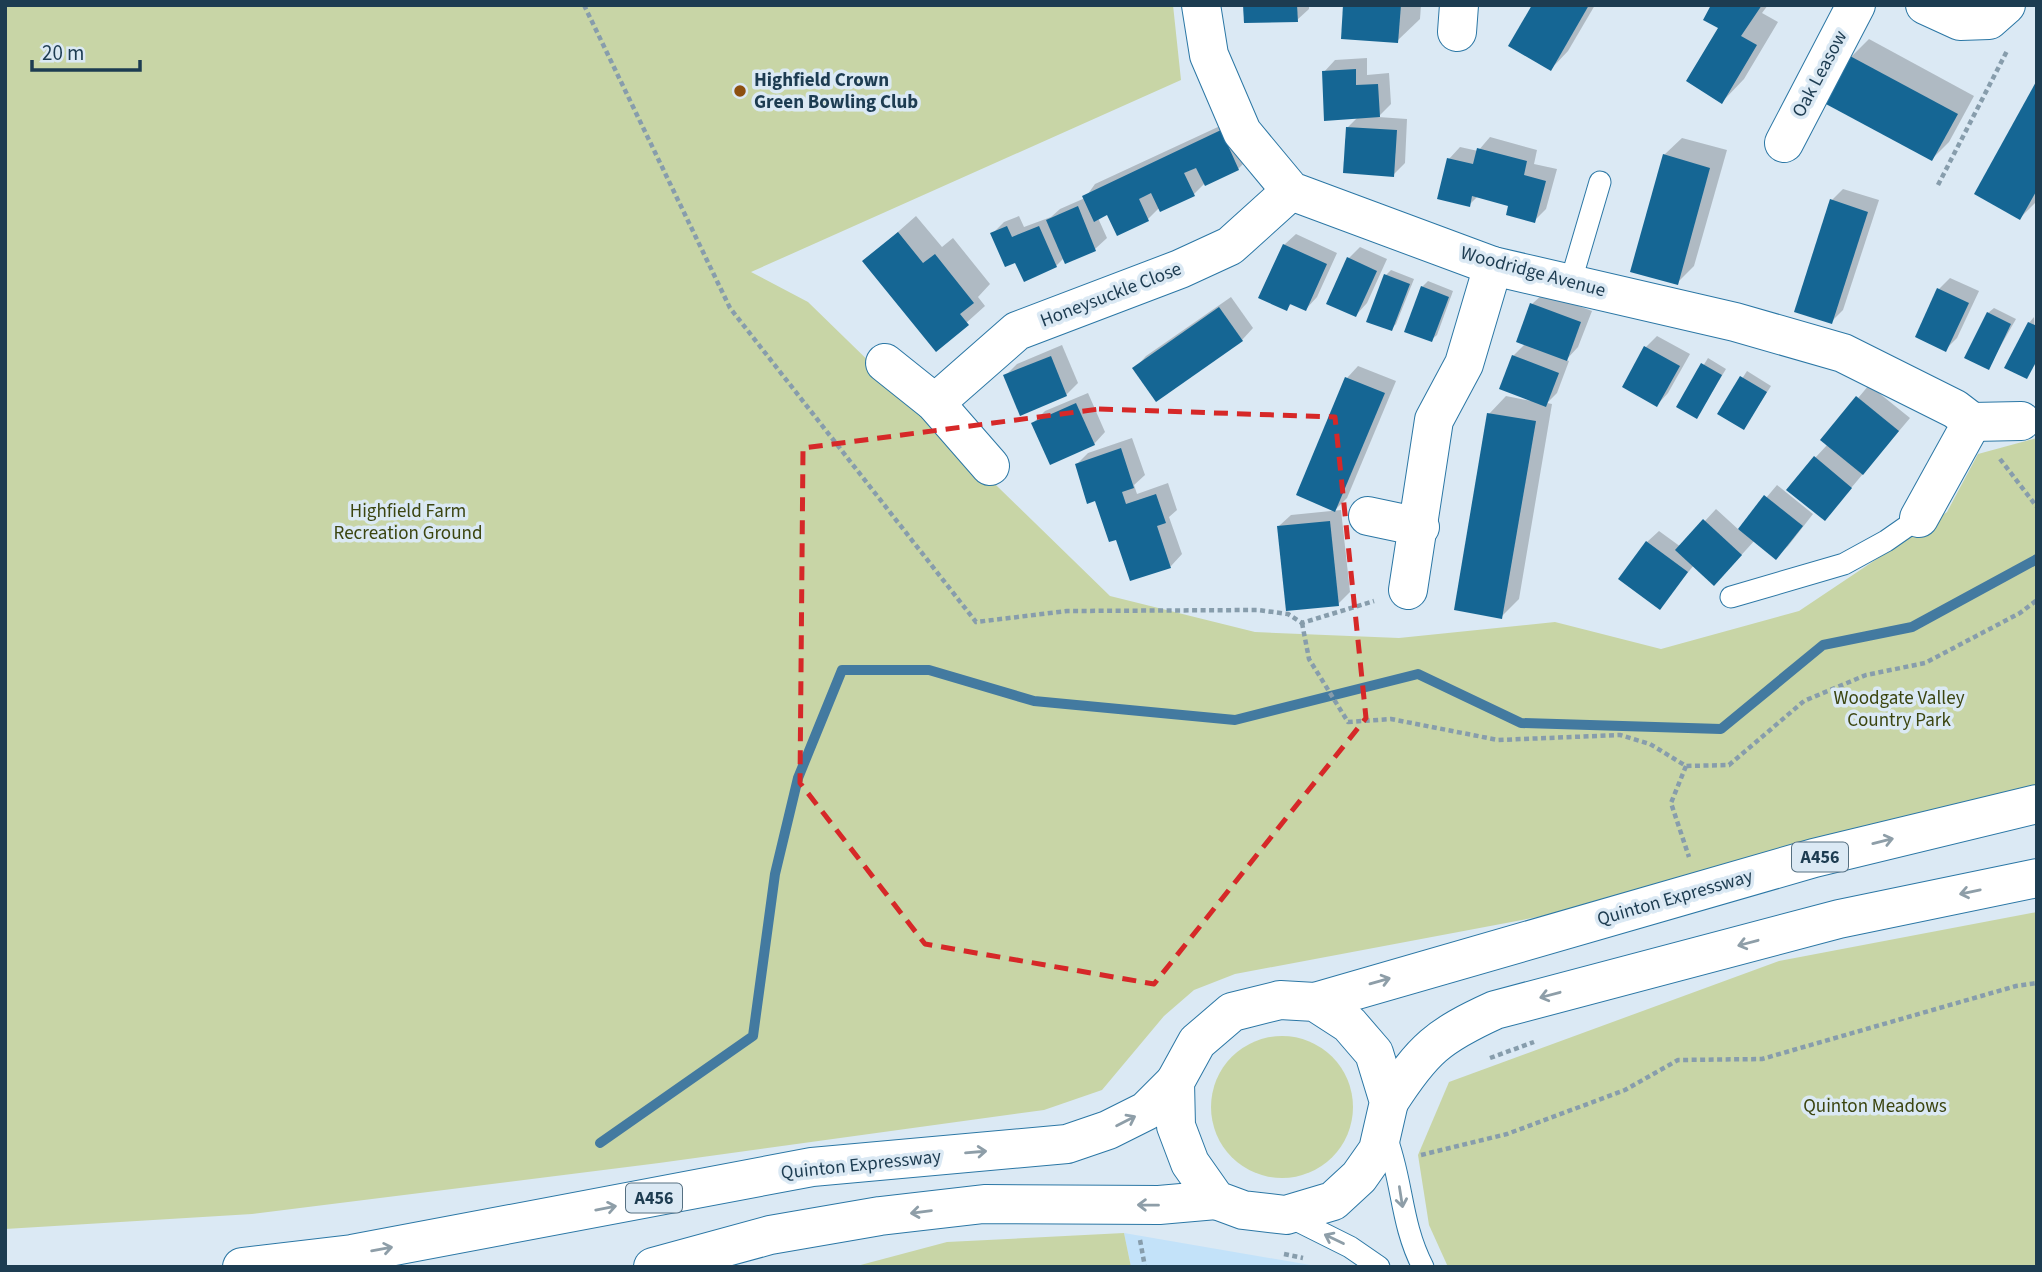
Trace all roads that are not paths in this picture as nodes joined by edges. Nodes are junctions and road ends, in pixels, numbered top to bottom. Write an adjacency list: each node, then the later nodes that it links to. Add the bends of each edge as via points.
1 (1201, 5): 7 (main road, Woodridge Avenue, via 1209,55 1242,132)
2 (1856, 5): 5 (main road, Oak Leasow)
3 (1925, 5): 4 (main road, via 1960,21)
4 (1998, 13)
5 (1784, 143)
6 (1600, 182): 9 (lane)
7 (1291, 191): 8 (main road, Woodridge Avenue); 11 (main road, Honeysuckle Close, via 1230,246 1017,331)
8 (1493, 266): 9 (main road, Woodridge Avenue); 17 (main road, via 1464,363 1434,420)
9 (1570, 284): 13 (main road, Woodridge Avenue, via 1735,322 1843,353)
10 (885, 363): 11 (main road)
11 (935, 403): 14 (main road)
12 (2021, 421): 13 (main road)
13 (1972, 422): 16 (main road)
14 (990, 466)
15 (1368, 516): 17 (main road)
16 (1919, 518): 19 (lane, via 1844,564)
17 (1420, 527): 18 (main road)
18 (1408, 590)
19 (1731, 597)
20 (2037, 804): 22 (main road, Quinton Expressway / A456, one-way to 20, via 1814,858)
21 (2037, 878): 24 (main road, one-way to 24, via 1839,919 1495,1010 1454,1029 1413,1064)
22 (1315, 1002): 23 (main road, via 1280,1000 1232,1012 1196,1042); 24 (main road, via 1349,1024 1374,1053)
23 (1175, 1082): 25 (main road, via 1176,1126 1190,1163); 27 (main road, Quinton Expressway / A456, one-way to 23, via 352,1254 812,1167 1068,1144 1146,1111)
24 (1397, 1126): 26 (main road, via 1359,1177 1333,1200); 30 (lane, one-way to 30, via 1396,1162 1409,1241)
25 (1216, 1200): 26 (main road, via 1243,1210); 28 (main road, one-way to 28, via 1159,1205 984,1204 880,1216 770,1235)
26 (1286, 1215): 29 (lane, one-way to 26)
27 (242, 1267)
28 (653, 1267)
29 (1379, 1267)
30 (1423, 1267)

